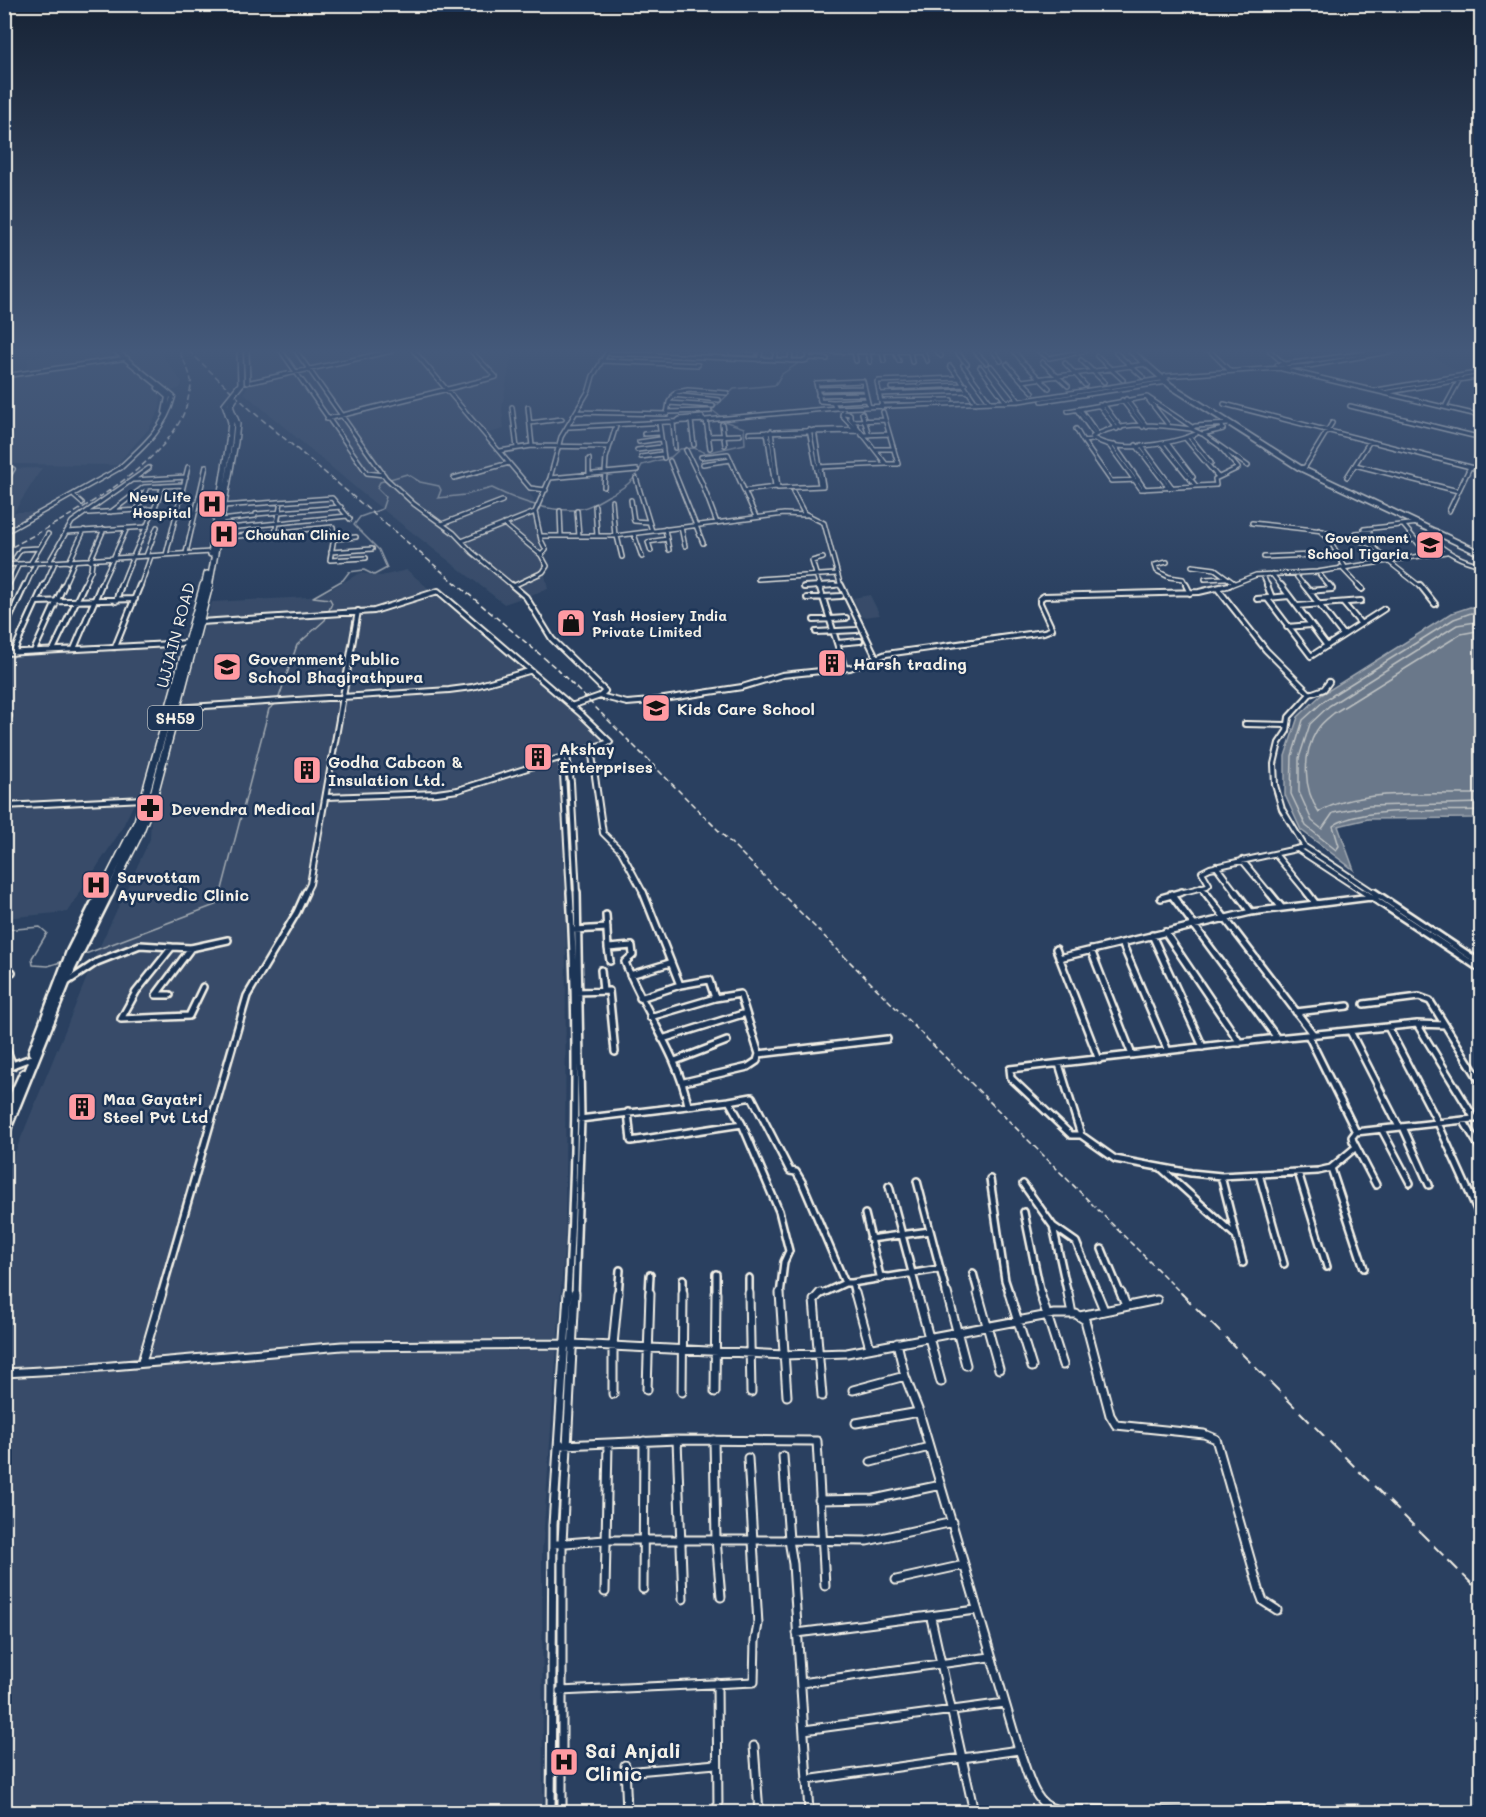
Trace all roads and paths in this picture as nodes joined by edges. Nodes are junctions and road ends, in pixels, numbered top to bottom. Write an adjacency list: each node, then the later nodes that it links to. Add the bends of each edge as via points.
1 (724, 435): 39 (street)
2 (154, 436): 72 (street)
3 (232, 436): 35 (main road, UJJAIN ROAD / SH59, bridge)
4 (234, 436): 35 (main road, SH59, bridge)
5 (339, 436): 83 (street, via 367,473)
6 (356, 436): 83 (street)
7 (487, 436): 54 (street)
8 (515, 436): 46 (street)
9 (531, 436): 42 (street)
10 (564, 436): 37 (street)
11 (613, 436): 44 (street)
12 (659, 436): 30 (street)
13 (675, 436): 47 (street)
14 (693, 436): 38 (street)
15 (708, 436): 16 (street); 48 (street)
16 (711, 436)
17 (770, 436): 96 (street)
18 (813, 436): 67 (street)
19 (863, 436): 50 (street)
20 (890, 436): 49 (street)
21 (1080, 436): 33 (street)
22 (1095, 436): 31 (street)
23 (1192, 436): 29 (street)
24 (1204, 436): 51 (street)
25 (1250, 436): 70 (main road)
26 (1253, 436): 70 (main road)
27 (1324, 436): 70 (street)
28 (1350, 436): 34 (street)
29 (1188, 438): 36 (street); 80 (street)
30 (660, 439): 32 (street); 45 (street)
31 (1092, 440): 33 (street); 40 (street)
32 (639, 441)
33 (1083, 441): 89 (street, via 1111,481)
34 (1370, 441): 65 (street); 71 (street)
35 (232, 442): 78 (main road, UJJAIN ROAD / SH59); 78 (main road, SH59)
36 (1165, 443): 41 (street); 93 (street)
37 (560, 445): 42 (street); 44 (street); 85 (street)
38 (694, 445)
39 (725, 445)
40 (1112, 445): 43 (street); 89 (street)
41 (1141, 445): 43 (street); 97 (street)
42 (532, 446): 46 (street)
43 (1136, 446): 97 (street)
44 (609, 447): 77 (street)
45 (661, 447): 52 (street); 56 (street, via 663,456)
46 (517, 448): 54 (street)
47 (675, 448)
48 (710, 448)
49 (894, 448): 50 (street); 64 (street, via 898,464)
50 (873, 449): 64 (street); 67 (street, via 881,462)
51 (1222, 449): 68 (street); 80 (street, via 1238,468)
52 (637, 450)
53 (686, 450): 124 (street)
54 (500, 451): 62 (street)
55 (713, 455): 57 (street); 59 (street, via 727,453); 61 (street)
56 (641, 457)
57 (701, 457)
58 (589, 459): 79 (street)
59 (731, 460): 61 (street); 99 (street)
60 (670, 461): 130 (street)
61 (716, 462): 63 (street)
62 (509, 463): 84 (street); 98 (street, via 531,488)
63 (703, 464)
64 (885, 464): 67 (street)
65 (1355, 465): 82 (street); 100 (street)
66 (206, 466): 175 (street)
67 (819, 466): 96 (street, via 823,486)
68 (1248, 466)
69 (188, 467): 81 (street)
70 (1302, 467): 127 (main road); 169 (main road)
71 (1470, 467): 76 (street); 100 (street)
72 (120, 468): 102 (street)
73 (149, 468): 88 (street)
74 (13, 469): 90 (street)
75 (637, 470): 77 (street)
76 (1482, 470)
77 (605, 472): 79 (street); 95 (street)
78 (227, 474): 108 (main road, UJJAIN ROAD / SH59); 172 (main road, UJJAIN ROAD / SH59)
79 (589, 474): 85 (street)
80 (1219, 476): 93 (street, via 1215,485)
81 (186, 477): 87 (street); 91 (street)
82 (1347, 477)
83 (387, 478): 128 (street)
84 (454, 478)
85 (550, 478): 98 (street)
86 (636, 478): 123 (street)
87 (150, 479): 88 (street); 94 (street)
88 (133, 480): 119 (street)
89 (1137, 480): 97 (street, via 1143,489)
90 (4, 484)
91 (183, 485): 92 (street); 179 (street)
92 (163, 486): 94 (street); 111 (street)
93 (1198, 486): 97 (street)
94 (147, 487): 112 (street); 117 (street)
95 (604, 487)
96 (777, 487): 99 (street)
97 (1170, 487)
98 (546, 490): 113 (street)
99 (744, 491): 121 (street)
100 (1458, 491): 116 (street)
101 (793, 492): 120 (street)
102 (74, 496): 107 (street); 146 (street)
103 (631, 500): 123 (street, via 634,521)
104 (502, 501): 128 (street)
105 (612, 501): 154 (street)
106 (281, 502): 108 (street); 110 (street, via 332,498); 118 (street)
107 (82, 503)
108 (223, 506): 122 (main road, UJJAIN ROAD / SH59)
109 (595, 506): 153 (street)
110 (341, 507): 118 (street); 125 (street, via 348,518)
111 (155, 509): 112 (street); 135 (street)
112 (137, 510): 117 (street)
113 (536, 510): 129 (street); 150 (street)
114 (560, 511): 151 (street)
115 (577, 511): 152 (street)
116 (1449, 511)
117 (111, 512): 119 (street)
118 (279, 512): 122 (street); 125 (street)
119 (87, 513): 144 (street, via 72,522)
120 (806, 515): 121 (street); 203 (street, via 824,523)
121 (756, 517): 124 (street)
122 (221, 520): 137 (main road, UJJAIN ROAD / SH59)
123 (649, 522): 142 (street)
124 (717, 522): 130 (street)
125 (277, 523): 137 (street); 148 (street)
126 (1252, 523): 141 (street)
127 (1419, 523): 131 (street); 143 (main road)
128 (442, 524): 162 (street)
129 (504, 525): 162 (street); 180 (street)
130 (697, 525): 133 (street); 165 (street)
131 (1404, 526): 138 (street); 161 (street)
132 (157, 527): 181 (street)
133 (681, 527): 140 (street); 166 (street)
134 (127, 528): 135 (street); 136 (street); 189 (street)
135 (147, 528): 185 (street)
136 (104, 529): 139 (street); 190 (street)
137 (220, 529): 157 (main road, UJJAIN ROAD / SH59)
138 (1364, 529)
139 (84, 530): 144 (street); 194 (street)
140 (665, 530): 142 (street); 160 (street)
141 (1319, 530): 155 (street); 158 (street)
142 (652, 531): 149 (street)
143 (1436, 531): 174 (street, via 1430,537); 178 (main road)
144 (66, 532): 192 (street)
145 (1370, 532): 163 (street, via 1356,533)
146 (4, 533)
147 (48, 534): 167 (street)
148 (274, 534): 157 (street); 159 (street, via 333,527)
149 (634, 534): 154 (street); 183 (street)
150 (540, 536): 151 (street); 180 (street, via 546,550)
151 (561, 536): 152 (street)
152 (579, 536): 153 (street)
153 (597, 536): 154 (street)
154 (616, 536): 182 (street)
155 (1333, 536): 158 (street); 163 (street)
156 (356, 537): 159 (street)
157 (218, 538): 245 (main road, UJJAIN ROAD / SH59)
158 (1328, 538): 176 (street)
159 (334, 539): 173 (street)
160 (667, 539): 170 (street); 171 (street, via 648,542)
161 (1415, 540): 164 (street); 177 (street)
162 (462, 541): 214 (street)
163 (1361, 541): 191 (street, via 1372,545)
164 (1392, 541)
165 (703, 543)
166 (685, 546)
167 (39, 548): 184 (street, via 21,549); 198 (street)
168 (372, 549): 173 (street)
169 (1482, 549)
170 (669, 550)
171 (651, 551)
172 (211, 552): 175 (street); 255 (main road, UJJAIN ROAD / SH59)
173 (332, 552): 186 (street, via 330,560)
174 (1446, 552): 177 (street); 201 (street)
175 (186, 553): 179 (street)
176 (1337, 554): 188 (street); 202 (street)
177 (1427, 554): 191 (street)
178 (1482, 554)
179 (166, 555): 181 (street)
180 (541, 555): 214 (street, via 545,570)
181 (148, 556): 185 (street); 229 (street)
182 (622, 557)
183 (642, 557)
184 (15, 558)
185 (131, 558): 189 (street); 233 (street)
186 (366, 558)
187 (824, 558): 205 (street, via 812,559)
188 (1264, 558)
189 (111, 559): 190 (street); 232 (street)
190 (91, 561): 194 (street); 230 (street, via 91,570)
191 (1388, 561): 202 (street); 238 (street, via 1418,583)
192 (49, 562): 193 (street); 196 (street)
193 (55, 562): 194 (street); 235 (street)
194 (71, 562): 231 (street)
195 (1167, 562): 221 (street, via 1155,565 1157,571 1183,579)
196 (36, 563): 198 (street); 249 (street)
197 (19, 564): 198 (street); 199 (street); 216 (street)
198 (30, 564)
199 (4, 565)
200 (1192, 566): 209 (street, via 1215,569)
201 (1482, 566)
202 (1343, 567): 204 (street); 219 (street)
203 (836, 574): 205 (street); 213 (street)
204 (1272, 574): 206 (street); 223 (street)
205 (817, 575): 210 (street); 215 (street)
206 (1263, 575): 212 (street); 228 (street)
207 (1320, 575): 220 (street, via 1332,589)
208 (1297, 577): 220 (street)
209 (1225, 578): 211 (street); 212 (street)
210 (758, 579)
211 (1205, 579)
212 (1234, 583): 218 (street)
213 (840, 585): 215 (street); 264 (street)
214 (513, 586): 269 (street, via 535,609 552,639 603,689)
215 (820, 586): 217 (street); 224 (street)
216 (4, 587)
217 (804, 587)
218 (1218, 589): 221 (street); 268 (street, via 1266,650)
219 (1362, 589)
220 (1309, 591): 237 (street)
221 (1190, 593): 264 (street, via 1044,596 1040,603 1052,629 1044,632)
222 (841, 596): 224 (street)
223 (1289, 596): 228 (street); 239 (street)
224 (823, 597): 225 (street); 243 (street)
225 (807, 598)
226 (1257, 598): 227 (street)
227 (1266, 598): 228 (street); 248 (street)
228 (1272, 598)
229 (135, 599): 233 (street); 258 (street)
230 (76, 600): 231 (street); 232 (street); 261 (street)
231 (57, 601): 235 (street); 260 (street)
232 (96, 601): 233 (street); 259 (street)
233 (116, 601)
234 (1361, 601): 236 (street)
235 (36, 602): 263 (street)
236 (1343, 603): 237 (street); 246 (street)
237 (1319, 604): 239 (street); 253 (street)
238 (1435, 604)
239 (1297, 606): 247 (street)
240 (1384, 609): 246 (street)
241 (358, 611): 245 (street); 266 (street, via 395,606 438,591); 270 (street)
242 (846, 618): 243 (street)
243 (830, 619): 244 (street); 251 (street)
244 (814, 620)
245 (200, 622): 272 (main road, UJJAIN ROAD / SH59)
246 (1361, 624): 253 (street)
247 (1311, 625): 248 (street); 257 (street)
248 (1287, 627): 257 (street, via 1310,656)
249 (4, 630)
250 (857, 630): 251 (street)
251 (834, 631): 252 (street); 256 (street)
252 (816, 632)
253 (1343, 635): 257 (street)
254 (860, 641): 256 (street)
255 (188, 643): 258 (street); 272 (main road, UJJAIN ROAD / SH59)
256 (837, 643): 265 (street)
257 (1327, 645)
258 (115, 647): 259 (street)
259 (74, 649): 261 (street)
260 (34, 651): 261 (street); 263 (street)
261 (53, 651)
262 (4, 653): 263 (street)
263 (13, 653)
264 (876, 657): 265 (street)
265 (845, 669): 269 (street, via 782,675 742,687 633,704)
266 (529, 670): 270 (street, via 472,687); 271 (street)
267 (1329, 682): 268 (street, via 1324,689)
268 (1310, 694): 275 (street, via 1289,717)
269 (600, 696): 271 (street)
270 (343, 697): 272 (street); 279 (street)
271 (571, 706): 277 (street, via 610,742)
272 (175, 708): 280 (main road, UJJAIN ROAD / SH59)
273 (4, 716): 276 (street, via 9,716)
274 (1245, 724): 275 (street)
275 (1287, 725): 282 (street, via 1276,752 1274,774 1282,808)
276 (4, 727)
277 (591, 748): 278 (street); 311 (street, via 603,833 631,867)
278 (565, 757): 279 (street, via 437,794); 299 (street)
279 (326, 797): 429 (street, via 310,884 248,996)
280 (149, 799): 281 (street); 313 (main road, UJJAIN ROAD / SH59)
281 (4, 806)
282 (1305, 847): 283 (street); 289 (street)
283 (1299, 850): 284 (street); 290 (street)
284 (1275, 854): 285 (street); 292 (street)
285 (1242, 860): 286 (street); 293 (street)
286 (1216, 866): 287 (street, via 1202,872 1209,884); 294 (street)
287 (1201, 887): 288 (street); 296 (street)
288 (1171, 894): 291 (street); 297 (street)
289 (1379, 896): 290 (street); 312 (street)
290 (1372, 897): 292 (street); 316 (street)
291 (1161, 898)
292 (1316, 904): 293 (street)
293 (1281, 908): 294 (street)
294 (1251, 912): 296 (street)
295 (606, 915): 298 (street)
296 (1224, 918): 297 (street); 329 (street)
297 (1194, 925): 300 (street); 337 (street)
298 (607, 928): 299 (street); 306 (street)
299 (575, 930): 322 (street)
300 (1165, 932): 301 (street); 342 (street)
301 (1152, 935): 303 (street); 343 (street)
302 (228, 940): 305 (street)
303 (1122, 943): 308 (street); 344 (street)
304 (171, 947): 305 (street); 319 (street, via 140,945 97,962); 321 (street, via 136,992 121,1019 189,1016)
305 (191, 948): 324 (street, via 156,995)
306 (608, 948): 310 (street); 318 (street, via 632,946 633,955 625,962)
307 (1056, 949): 309 (street)
308 (1091, 950): 309 (street); 347 (street)
309 (1059, 958): 350 (street)
310 (610, 961)
311 (670, 963): 318 (street); 320 (street)
312 (1482, 964)
313 (67, 968): 319 (main road, UJJAIN ROAD / SH59); 348 (main road, UJJAIN ROAD / SH59)
314 (4, 969): 317 (street)
315 (601, 970): 323 (street)
316 (1482, 970)
317 (12, 972)
318 (630, 975): 325 (street)
319 (65, 983): 369 (main road, UJJAIN ROAD / SH59)
320 (680, 984): 325 (street); 326 (street, via 709,980)
321 (203, 987)
322 (575, 991): 323 (street); 361 (street)
323 (603, 991): 345 (street, via 609,991)
324 (170, 995)
325 (640, 998): 331 (street)
326 (715, 998): 330 (street, via 740,994); 331 (street)
327 (1364, 1004): 333 (street, via 1425,998)
328 (1348, 1006): 329 (street)
329 (1296, 1012): 336 (street)
330 (746, 1013): 338 (street); 346 (street)
331 (650, 1017): 338 (street)
332 (1417, 1024): 333 (street); 334 (street); 362 (street)
333 (1445, 1024): 355 (street)
334 (1388, 1027): 335 (street); 364 (street)
335 (1350, 1031): 336 (street); 366 (street)
336 (1311, 1035): 337 (street); 368 (street)
337 (1277, 1038): 342 (street)
338 (662, 1039): 349 (street)
339 (887, 1039): 346 (street)
340 (727, 1041): 349 (street)
341 (4, 1042): 352 (street)
342 (1240, 1042): 343 (street)
343 (1203, 1047): 344 (street)
344 (1168, 1051): 347 (street)
345 (615, 1052)
346 (759, 1054): 354 (street, via 757,1061 748,1066)
347 (1132, 1055): 350 (street)
348 (31, 1058): 352 (street); 359 (main road, UJJAIN ROAD / SH59)
349 (675, 1060): 354 (street)
350 (1099, 1060): 351 (street)
351 (1059, 1064): 370 (street); 370 (street, via 1012,1068 1008,1072 1071,1135)
352 (13, 1066): 353 (street)
353 (4, 1068)
354 (684, 1082): 357 (street)
355 (1482, 1084)
356 (729, 1101): 357 (street); 365 (street); 407 (street, via 752,1097 790,1172 796,1173 802,1182)
357 (688, 1105): 358 (street)
358 (628, 1112): 361 (street); 365 (street, via 631,1141)
359 (4, 1118)
360 (1482, 1118): 362 (street)
361 (577, 1119): 419 (street); 420 (street)
362 (1475, 1119): 363 (street)
363 (1463, 1120): 364 (street); 372 (street)
364 (1438, 1123): 366 (street); 387 (street)
365 (742, 1124): 427 (street, via 779,1211 789,1251 780,1290)
366 (1401, 1127): 367 (street); 383 (street)
367 (1382, 1130): 368 (street); 380 (street)
368 (1356, 1132): 371 (street, via 1352,1137)
369 (4, 1134)
370 (1081, 1135): 373 (street, via 1115,1159)
371 (1356, 1147): 374 (street); 382 (street)
372 (1482, 1151)
373 (1162, 1168): 377 (street); 391 (street)
374 (1331, 1168): 375 (street); 397 (street)
375 (1298, 1172): 376 (street); 396 (street)
376 (1258, 1174): 377 (street); 395 (street)
377 (1221, 1176): 391 (street)
378 (990, 1179): 414 (street, via 1005,1280)
379 (917, 1181): 389 (street)
380 (1410, 1184)
381 (1023, 1185): 388 (street)
382 (1376, 1185)
383 (1429, 1185)
384 (889, 1186): 390 (street)
385 (1024, 1212): 412 (street)
386 (865, 1214): 392 (street)
387 (1482, 1221)
388 (1053, 1226): 410 (street, via 1076,1242); 411 (street)
389 (930, 1231): 390 (street); 398 (street)
390 (901, 1234): 392 (street); 400 (street)
391 (1236, 1236): 394 (street)
392 (870, 1239): 405 (street, via 878,1273)
393 (1102, 1249): 409 (street)
394 (1243, 1263)
395 (1284, 1264)
396 (1327, 1267)
397 (1364, 1268)
398 (939, 1269): 400 (street); 416 (street)
399 (620, 1270): 421 (street)
400 (911, 1273): 405 (street); 417 (street)
401 (973, 1273): 415 (street)
402 (716, 1274): 425 (street)
403 (650, 1275): 422 (street)
404 (749, 1278): 426 (street)
405 (883, 1278): 407 (street)
406 (682, 1279): 424 (street)
407 (849, 1283): 423 (street); 428 (street, via 821,1292 814,1300)
408 (1157, 1300): 409 (street)
409 (1126, 1306): 410 (street)
410 (1104, 1310): 413 (street)
411 (1072, 1314): 412 (street); 413 (street)
412 (1047, 1316): 414 (street); 431 (street)
413 (1080, 1316): 477 (street, via 1116,1425 1204,1434 1216,1439 1260,1593 1263,1601)
414 (1017, 1320): 415 (street); 432 (street)
415 (986, 1326): 416 (street); 433 (street)
416 (956, 1331): 417 (street); 430 (street)
417 (928, 1337): 418 (street); 436 (street)
418 (897, 1343): 423 (street); 435 (street)
419 (564, 1344): 420 (street); 429 (street, via 342,1346); 451 (street)
420 (573, 1344): 421 (street); 452 (street)
421 (613, 1345): 422 (street); 442 (street)
422 (647, 1348): 424 (street); 437 (street)
423 (870, 1348): 428 (street)
424 (681, 1351): 425 (street); 439 (street)
425 (716, 1353): 426 (street); 440 (street)
426 (749, 1354): 427 (street); 441 (street)
427 (784, 1355): 428 (street); 443 (street)
428 (818, 1355): 444 (street)
429 (142, 1362): 434 (street)
430 (966, 1365)
431 (1063, 1365)
432 (1032, 1367)
433 (999, 1369)
434 (4, 1373)
435 (905, 1376): 438 (street); 445 (street)
436 (941, 1382)
437 (647, 1390)
438 (853, 1390)
439 (682, 1392)
440 (715, 1392)
441 (751, 1392)
442 (613, 1394)
443 (787, 1396)
444 (822, 1396)
445 (919, 1412): 446 (street); 453 (street)
446 (856, 1424)
447 (677, 1440): 448 (street); 449 (street); 463 (street)
448 (714, 1440): 458 (street, via 817,1441); 460 (street)
449 (644, 1442): 450 (street); 462 (street)
450 (608, 1444): 452 (street); 461 (street)
451 (558, 1445): 452 (street); 468 (street)
452 (566, 1445): 467 (street)
453 (929, 1447): 456 (street); 457 (street)
454 (783, 1456): 465 (street)
455 (748, 1458): 464 (street)
456 (871, 1462)
457 (941, 1485): 458 (street, via 874,1499); 459 (street)
458 (819, 1500): 466 (street)
459 (952, 1522): 466 (street, via 884,1539); 469 (street)
460 (716, 1539): 463 (street); 464 (street); 474 (street)
461 (604, 1540): 462 (street); 467 (street); 473 (street)
462 (643, 1540): 463 (street); 472 (street)
463 (679, 1540): 475 (street)
464 (754, 1540): 465 (street); 482 (street, via 758,1624 754,1682)
465 (789, 1540): 466 (street); 479 (street)
466 (822, 1541): 471 (street)
467 (562, 1543): 468 (street); 484 (street)
468 (553, 1544): 485 (street)
469 (964, 1565): 470 (street); 476 (street)
470 (896, 1580)
471 (825, 1586)
472 (643, 1589)
473 (605, 1592)
474 (721, 1597)
475 (683, 1599)
476 (976, 1610): 478 (street); 480 (street)
477 (1277, 1610)
478 (931, 1618): 479 (street); 481 (street)
479 (796, 1633): 483 (street)
480 (990, 1658): 481 (street); 486 (street)
481 (940, 1663): 483 (street); 487 (street)
482 (717, 1683): 484 (street); 492 (street)
483 (801, 1683): 488 (street)
484 (563, 1691): 485 (street); 496 (street)
485 (554, 1692): 495 (street)
486 (1005, 1703): 487 (street); 490 (street)
487 (951, 1711): 488 (street); 491 (street)
488 (804, 1730): 493 (street)
489 (754, 1746): 499 (street)
490 (1019, 1750): 491 (street); 494 (street, via 1034,1793 1048,1808 1179,1812)
491 (962, 1760): 493 (street); 501 (street)
492 (716, 1764): 497 (street, via 625,1768); 498 (street)
493 (807, 1780): 500 (street)
494 (1358, 1809)
495 (552, 1812)
496 (562, 1812)
497 (627, 1812)
498 (718, 1812)
499 (759, 1812)
500 (809, 1812)
501 (974, 1812)

